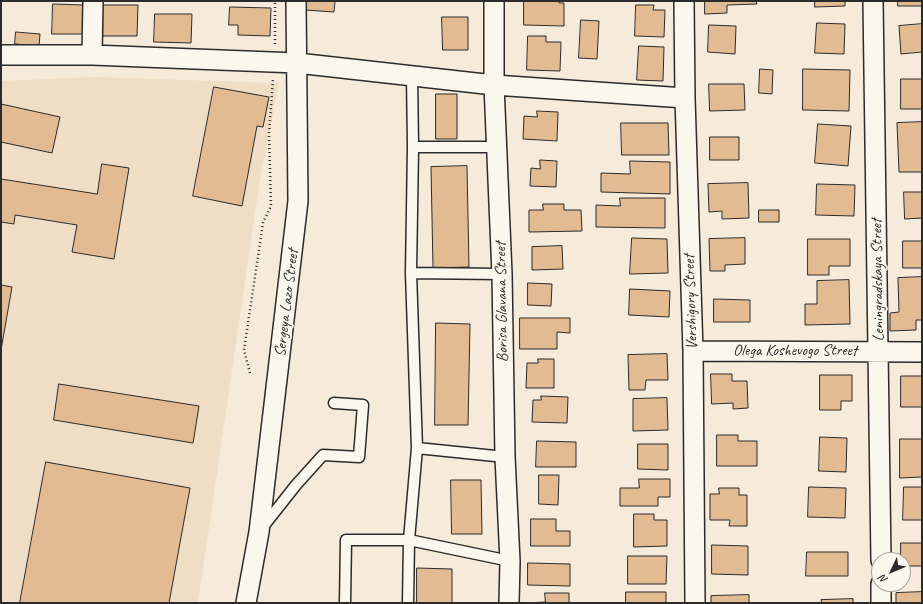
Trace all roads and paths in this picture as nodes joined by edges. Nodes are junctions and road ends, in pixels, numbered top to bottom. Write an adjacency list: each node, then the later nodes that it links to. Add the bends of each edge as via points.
1 (93, 1): 8 (street)
2 (275, 1): 9 (path)
3 (296, 1): 10 (street, Sergeya Lazo Street)
4 (494, 1): 12 (street, Borisa Glavana Street)
5 (684, 1): 13 (street, Vershigory Street)
6 (873, 1): 19 (street, Leningradskaya Street)
7 (1, 55): 8 (street)
8 (92, 55): 9 (street)
9 (274, 63): 10 (street); 21 (path, via 269,134 271,206 263,223 244,350)
10 (297, 63): 11 (street); 25 (street, Sergeya Lazo Street, via 298,201)
11 (412, 76): 12 (street); 15 (lane)
12 (494, 85): 13 (street); 14 (street, Borisa Glavana Street)
13 (685, 98): 18 (street, Vershigory Street)
14 (496, 147): 15 (lane); 17 (street, Borisa Glavana Street)
15 (413, 148): 16 (lane)
16 (411, 273): 17 (lane); 23 (lane)
17 (502, 274): 24 (street, Borisa Glavana Street)
18 (693, 351): 19 (street, Olega Koshevogo Street); 34 (street, Vershigory Street)
19 (879, 352): 20 (street, Olega Koshevogo Street); 27 (street, Leningradskaya Street)
20 (922, 352)
21 (250, 374)
22 (334, 403): 25 (lane, via 363,405 359,456 323,455)
23 (416, 448): 24 (lane); 26 (lane)
24 (505, 456): 28 (street, Borisa Glavana Street)
25 (259, 532): 30 (street, Sergeya Lazo Street)
26 (409, 540): 28 (lane); 31 (lane, via 346,540); 32 (lane)
27 (881, 552)
28 (510, 561): 33 (street, Borisa Glavana Street)
29 (881, 592): 35 (street)
30 (246, 603)
31 (345, 603)
32 (408, 603)
33 (509, 603)
34 (695, 603)
35 (881, 603)

